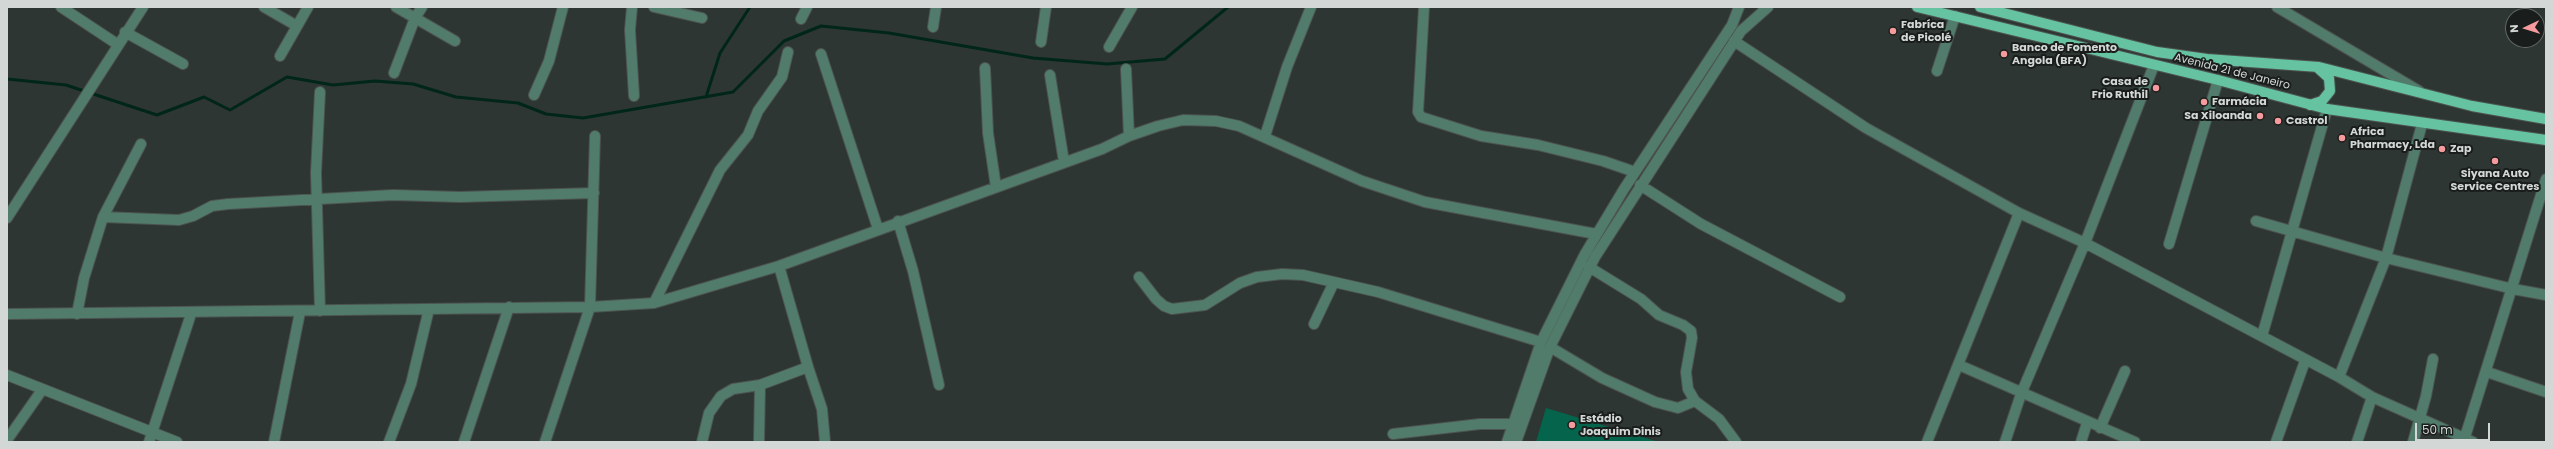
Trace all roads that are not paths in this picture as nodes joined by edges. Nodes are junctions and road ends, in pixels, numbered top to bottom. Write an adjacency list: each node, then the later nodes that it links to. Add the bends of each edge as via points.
1 (61, 7): 31 (street)
2 (143, 7): 27 (street)
3 (264, 7): 25 (street)
4 (308, 7): 25 (street)
5 (396, 7): 22 (street)
6 (422, 7): 22 (street)
7 (563, 7): 47 (street, via 550,61)
8 (632, 7): 48 (street, via 630,30)
9 (654, 7): 23 (street)
10 (808, 7): 24 (street)
11 (936, 7): 26 (street)
12 (1046, 7): 30 (street)
13 (1132, 7): 32 (street)
14 (1311, 7): 55 (street, via 1287,67)
15 (1424, 7): 59 (street, via 1418,112 1421,117 1481,136 1538,145 1603,161)
16 (1739, 7): 59 (street, via 1732,25)
17 (1768, 7): 29 (street, via 1749,22)
18 (1917, 7): 21 (main road, Avenida 21 de Janeiro)
19 (1980, 7): 38 (main road, Avenida 21 de Janeiro, via 2157,52 2215,60)
20 (2277, 7): 46 (street)
21 (1955, 16): 37 (main road, Avenida 21 de Janeiro); 41 (street)
22 (415, 18): 28 (street); 42 (street)
23 (702, 18)
24 (801, 19)
25 (297, 26): 35 (street)
26 (934, 27)
27 (126, 32): 31 (street); 36 (street)
28 (455, 41)
29 (1734, 41): 61 (street); 65 (street, via 1866,128)
30 (1041, 42)
31 (118, 44): 67 (street)
32 (1109, 47)
33 (788, 52): 83 (street, via 782,77 758,111 748,135 720,170)
34 (821, 54): 70 (street)
35 (280, 56)
36 (184, 64)
37 (2154, 65): 44 (main road, Avenida 21 de Janeiro); 73 (street)
38 (2315, 66): 46 (main road, Avenida 21 de Janeiro); 49 (main road, via 2329,78 2330,91 2322,101)
39 (985, 68): 62 (street, via 988,133)
40 (1126, 69): 54 (street)
41 (1937, 71)
42 (394, 73)
43 (1050, 75): 58 (street)
44 (2218, 80): 49 (main road, Avenida 21 de Janeiro); 74 (street)
45 (320, 92): 64 (street)
46 (2421, 92): 51 (main road, Avenida 21 de Janeiro, via 2472,106)
47 (534, 94)
48 (634, 96)
49 (2310, 105): 50 (main road, Avenida 21 de Janeiro)
50 (2328, 109): 52 (main road, Avenida 21 de Janeiro); 71 (street)
51 (2546, 119)
52 (2422, 124): 56 (main road, Avenida 21 de Janeiro); 75 (street)
53 (595, 136): 63 (street)
54 (1129, 136): 55 (street, via 1183,120 1216,121); 58 (street, via 1102,149)
55 (1265, 136): 72 (street, via 1362,181 1425,202)
56 (2546, 140)
57 (141, 144): 66 (street)
58 (1064, 162): 62 (street)
59 (1635, 172): 72 (street)
60 (2546, 179): 80 (street)
61 (1640, 185): 77 (street); 82 (street, via 1702,224)
62 (996, 187): 68 (street)
63 (594, 194): 64 (street, via 460,197 412,194); 85 (street)
64 (317, 199): 66 (street, via 212,206 179,220); 87 (street)
65 (2019, 213): 73 (street); 97 (street)
66 (103, 217): 90 (street, via 84,278)
67 (7, 218)
68 (898, 221): 70 (street); 104 (street, via 913,271)
69 (2256, 221): 71 (street)
70 (878, 229): 76 (street)
71 (2292, 231): 75 (street); 93 (street)
72 (1596, 234): 94 (street)
73 (2084, 243): 93 (street); 107 (street)
74 (2169, 244)
75 (2386, 258): 80 (street); 102 (street)
76 (779, 266): 83 (street); 98 (street)
77 (1589, 267): 94 (street); 109 (street, via 1641,299 1659,315 1684,325 1691,331 1686,383)
78 (1139, 277): 79 (street, via 1156,299 1164,306 1172,308 1205,305 1240,283 1257,277 1282,274)
79 (1334, 282): 92 (street); 94 (street, via 1423,305)
80 (2513, 289): 81 (street); 100 (street, via 2498,329)
81 (2546, 295)
82 (1840, 297)
83 (654, 303): 85 (street)
84 (508, 307): 85 (street); 86 (street); 121 (street)
85 (590, 307): 122 (street)
86 (429, 309): 87 (street); 120 (street, via 410,384)
87 (320, 311): 88 (street)
88 (300, 312): 91 (street); 119 (street)
89 (7, 314): 90 (street)
90 (77, 314): 91 (street)
91 (190, 314): 115 (street)
92 (1314, 324)
93 (2262, 336): 96 (street)
94 (1546, 345): 109 (street, via 1602,378 1655,402 1678,408); 112 (street); 127 (street)
95 (2433, 359): 110 (street)
96 (2305, 360): 102 (street); 133 (street)
97 (1959, 365): 107 (street); 129 (street)
98 (808, 367): 103 (street); 125 (street, via 822,409)
99 (2124, 371): 113 (street)
100 (2487, 372): 106 (street); 117 (street)
101 (7, 374): 105 (street)
102 (2338, 377): 108 (street)
103 (760, 385): 123 (street, via 733,389 721,396 709,413); 124 (street)
104 (940, 385)
105 (42, 390): 115 (street); 116 (street)
106 (2546, 392)
107 (2021, 394): 111 (street); 130 (street)
108 (2372, 397): 110 (street); 134 (street)
109 (1696, 401): 128 (street, via 1719,419)
110 (2419, 418): 117 (street); 135 (street)
111 (2087, 423): 113 (street); 131 (street)
112 (1513, 424): 114 (street, via 1474,425); 126 (street)
113 (2100, 428): 132 (street)
114 (1393, 434)
115 (151, 437): 118 (street)
116 (7, 440)
117 (2469, 440)
118 (177, 442)
119 (274, 442)
120 (389, 442)
121 (464, 442)
122 (545, 442)
123 (702, 442)
124 (759, 442)
125 (825, 442)
126 (1507, 442)
127 (1516, 442)
128 (1736, 442)
129 (1927, 442)
130 (2005, 442)
131 (2080, 442)
132 (2135, 442)
133 (2276, 442)
134 (2357, 442)
135 (2413, 442)

